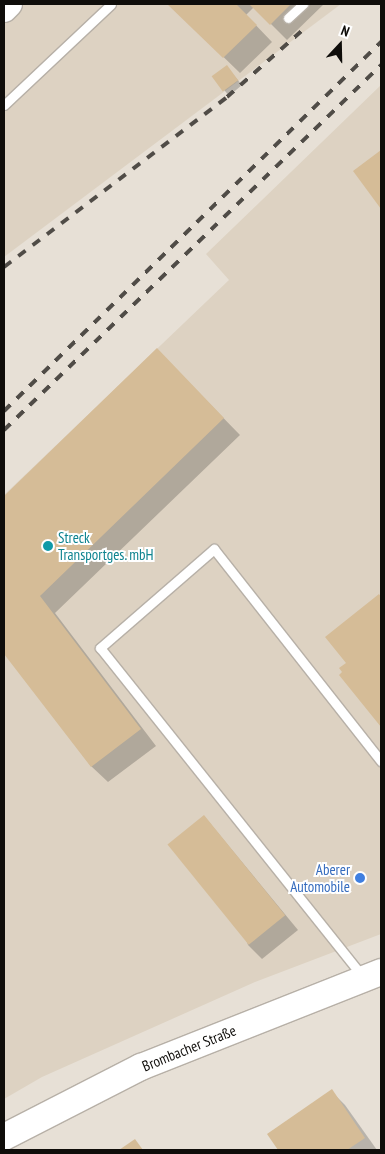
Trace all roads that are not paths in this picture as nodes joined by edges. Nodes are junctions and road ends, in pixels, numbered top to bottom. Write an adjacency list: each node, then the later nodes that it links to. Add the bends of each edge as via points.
1 (9, 4): 4 (main road)
2 (111, 4): 6 (lane)
3 (303, 4): 5 (lane)
4 (4, 9)
5 (288, 18)
6 (4, 105)
7 (381, 761): 8 (lane, via 214,549 100,648)
8 (373, 975): 9 (main road, Brombacher Straße, via 141,1066)
9 (4, 1137)

